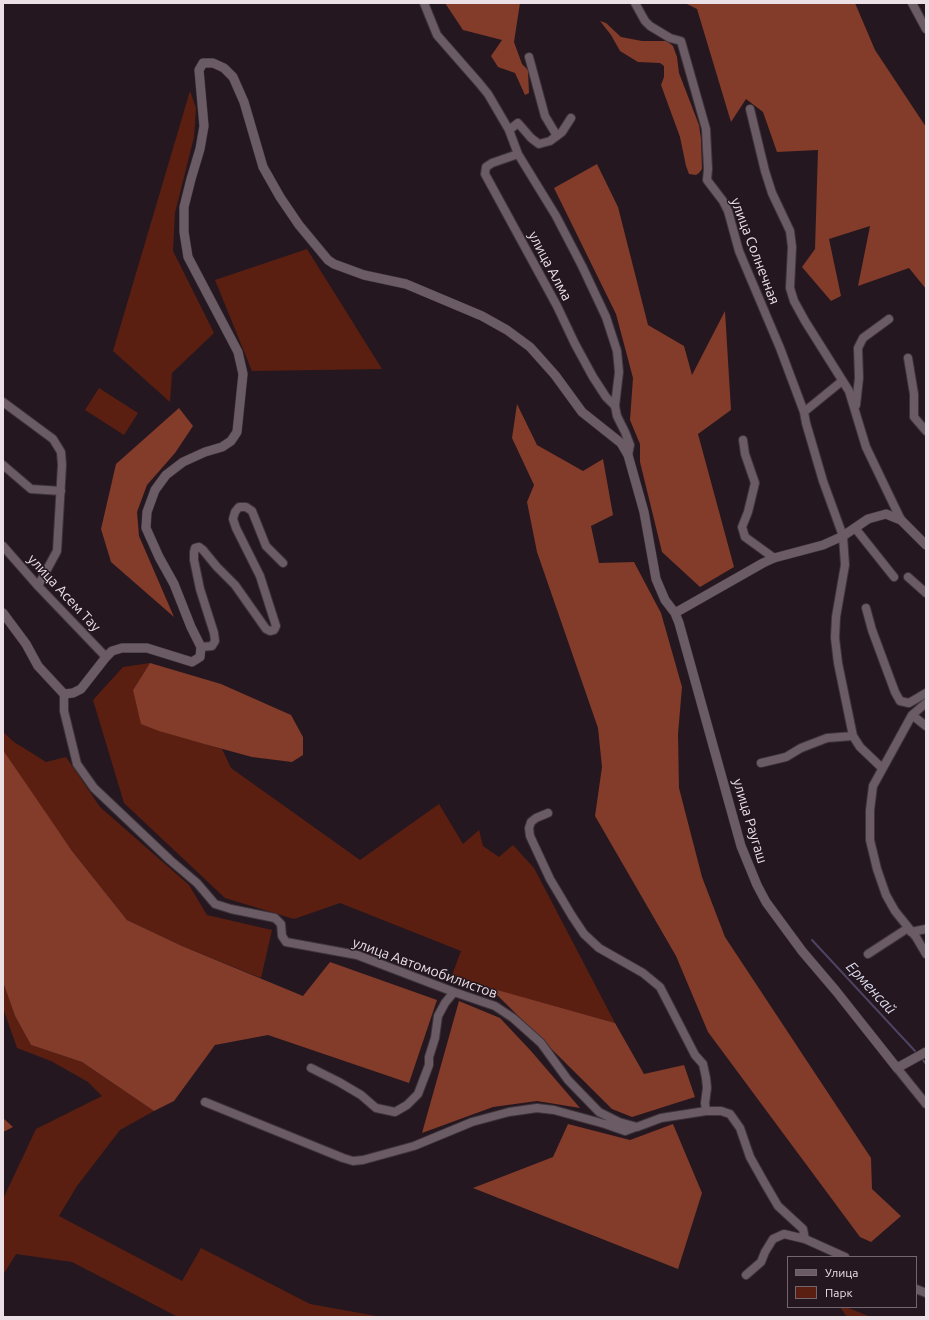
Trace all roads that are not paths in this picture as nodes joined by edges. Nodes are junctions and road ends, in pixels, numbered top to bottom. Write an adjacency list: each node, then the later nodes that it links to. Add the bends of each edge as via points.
1 (424, 3): 8 (street, via 437,35 479,83)
2 (635, 3): 17 (street, улица Солнечная, via 650,26 670,38 681,41 706,129 707,180 728,211 739,251)
3 (912, 3): 4 (street)
4 (926, 29)
5 (529, 57): 9 (street, via 541,106)
6 (750, 109): 13 (street, via 772,193 790,231 790,288 794,302)
7 (571, 118): 9 (street)
8 (509, 130): 9 (street, via 518,123 539,144); 10 (street)
9 (557, 136)
10 (518, 154): 15 (street, via 556,216 606,317 617,351 619,372); 15 (street, улица Алма, via 492,163 486,167 485,174 593,377)
11 (889, 319): 16 (street, via 863,338 858,348 859,378)
12 (908, 358): 18 (street, via 914,394 914,417)
13 (842, 381): 16 (street, via 850,391); 17 (street)
14 (3, 402): 22 (street, via 53,439 61,452)
15 (615, 406): 20 (street, via 630,445)
16 (855, 410): 23 (street, via 866,447)
17 (804, 412): 25 (street, улица Солнечная, via 823,481)
18 (926, 431)
19 (743, 440): 28 (street, via 755,483 742,527 745,537)
20 (628, 455): 36 (street, улица Раугаш, via 644,512 656,579 665,600); 37 (street, via 621,443 582,412 555,375 530,347 516,336 482,316 406,284 364,275 328,260 299,225 263,167 244,102 233,77 224,68 212,63 203,63 199,70 204,126 184,207 184,232 188,257 238,352 243,374 237,432 231,441 222,447 184,462 166,475 154,490 147,512 146,528)
21 (3, 465): 22 (street, via 31,489)
22 (60, 491): 32 (street, via 57,551)
23 (901, 520): 24 (street, via 886,514 868,519); 26 (street)
24 (855, 528): 25 (street); 31 (street)
25 (842, 536): 28 (street, via 823,545); 44 (street, улица Солнечная, via 845,565 835,638)
26 (926, 545)
27 (3, 546): 32 (street, улица Асем Тау)
28 (774, 558): 36 (street)
29 (283, 563): 37 (street, via 266,546 252,511 246,507 239,507 233,519 260,576 276,626 270,631 203,550 196,548 194,560 215,641 212,646)
30 (908, 577): 33 (street)
31 (894, 578)
32 (38, 586): 38 (street, улица Асем Тау)
33 (926, 592)
34 (866, 608): 39 (street, via 894,692 900,701 910,703)
35 (3, 613): 40 (street, via 26,644 38,666)
36 (675, 613): 55 (street, улица Раугаш, via 741,846 757,885 766,902 802,951)
37 (201, 647): 38 (street, via 200,657 192,662 147,648 122,648 112,651)
38 (106, 657): 40 (street, via 81,688 73,693)
39 (926, 693)
40 (64, 694): 52 (street, улица Автомобилистов, via 64,711 77,764 94,788 197,882 215,904 275,918 281,924 282,936 286,942 357,955)
41 (926, 703): 42 (street)
42 (912, 715): 43 (street); 46 (street)
43 (926, 726)
44 (853, 736): 45 (street, via 827,738 786,757); 46 (street, via 860,748)
45 (761, 763)
46 (882, 768): 49 (street, via 873,786 870,840 886,895 895,912)
47 (548, 813): 58 (street, via 536,818 529,828 530,836 550,879 584,934 599,948 643,973 660,987 702,1064 707,1088)
48 (926, 929): 49 (street)
49 (910, 930): 50 (street); 51 (street)
50 (868, 954)
51 (926, 954)
52 (454, 992): 54 (street, via 438,1016 429,1065 418,1094 395,1112 376,1108 339,1082); 59 (street, улица Автомобилистов, via 495,1006 513,1018 541,1042 568,1080 599,1112)
53 (926, 1052): 55 (street)
54 (311, 1068)
55 (897, 1068): 57 (street, улица Раугаш)
56 (205, 1102): 59 (street, via 353,1161 414,1146 472,1122 537,1108 554,1110 624,1131)
57 (926, 1104)
58 (706, 1111): 59 (street, via 661,1118); 60 (street, via 730,1114 740,1128 750,1157 778,1206 803,1229)
59 (637, 1127)
60 (805, 1239): 61 (street); 62 (street, via 784,1234 773,1239 761,1262)
61 (843, 1256)
62 (746, 1275)

